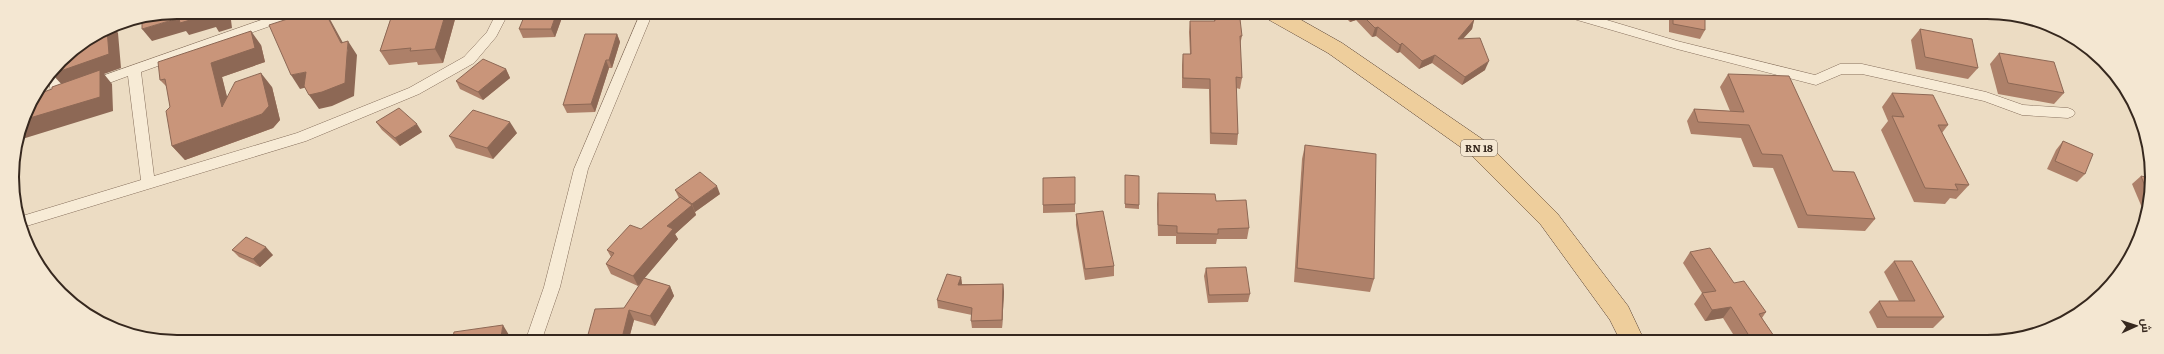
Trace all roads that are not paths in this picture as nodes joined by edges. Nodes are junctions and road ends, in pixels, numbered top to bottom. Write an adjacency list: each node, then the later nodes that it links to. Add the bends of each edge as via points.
1 (277, 19): 6 (street)
2 (500, 19): 11 (street, via 492,34 469,60 414,92 301,137)
3 (645, 19): 13 (street, via 581,169 552,287)
4 (1283, 19): 14 (main road, RN 18, via 1335,48 1477,147 1549,219 1619,313)
5 (1588, 19): 10 (street, via 1677,45 1816,80 1840,69 1862,69 1986,97 2022,110)
6 (134, 70): 8 (street); 11 (street)
7 (54, 78): 8 (street)
8 (58, 96): 9 (street)
9 (44, 102)
10 (2068, 113)
11 (148, 184): 12 (street)
12 (25, 221)
13 (536, 335)
14 (1630, 335)

